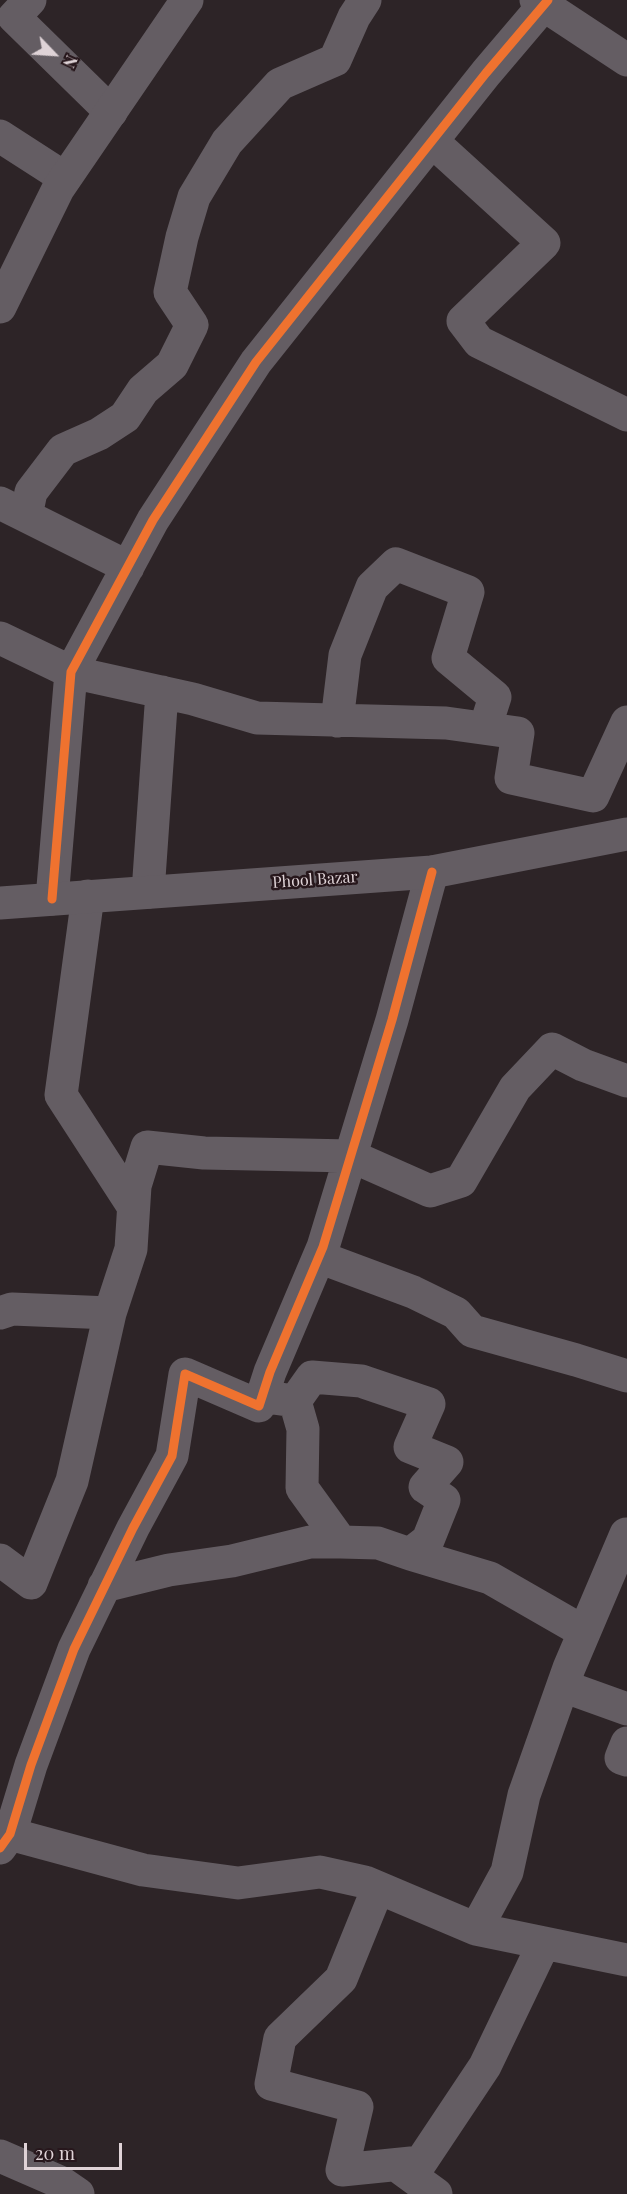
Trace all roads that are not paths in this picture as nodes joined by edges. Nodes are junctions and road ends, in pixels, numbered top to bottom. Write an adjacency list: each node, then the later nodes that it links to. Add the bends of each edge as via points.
1 (30, 0): 6 (street, via 14,17)
2 (187, 0): 6 (street)
3 (365, 0): 12 (street, via 335,60 280,84 226,142 194,197 170,292 192,325 172,365 143,390 125,417 63,450)
4 (543, 2): 5 (street); 8 (street)
5 (627, 60)
6 (111, 112): 9 (street)
7 (0, 136): 9 (street)
8 (432, 141): 11 (street, via 544,243 463,321 479,342); 13 (street, via 256,362 153,520)
9 (65, 178): 10 (street)
10 (0, 307)
11 (627, 415)
12 (13, 510): 13 (street)
13 (128, 567): 15 (street)
14 (0, 638): 15 (street)
15 (71, 672): 16 (street); 24 (street)
16 (162, 692): 17 (street, via 258,718); 22 (street)
17 (337, 721): 19 (street, via 446,723); 19 (street, via 345,655 372,587 396,564 468,592 448,658 495,697)
18 (627, 722): 19 (street, via 593,796 511,778 518,733)
19 (485, 728)
20 (627, 834): 21 (street, Phool Bazar)
21 (432, 872): 22 (street, Phool Bazar); 27 (street)
22 (148, 892): 23 (street, Phool Bazar)
23 (88, 896): 24 (street, Phool Bazar); 28 (street, via 61,1095)
24 (52, 899): 25 (street, Phool Bazar)
25 (0, 903)
26 (627, 1081): 27 (street, via 552,1049 515,1088 461,1181 430,1191)
27 (351, 1156): 28 (street, via 204,1153 147,1147); 29 (street)
28 (133, 1206): 31 (street, via 131,1249)
29 (319, 1257): 32 (street, via 413,1292 456,1314 472,1331); 33 (street)
30 (0, 1313): 31 (street, via 12,1309)
31 (110, 1313): 38 (street, via 72,1481 32,1582)
32 (627, 1376)
33 (262, 1396): 34 (street); 39 (street, via 259,1406 185,1374 172,1456)
34 (294, 1401): 36 (street, via 303,1429 302,1488); 37 (street, via 312,1377 361,1381 429,1404 410,1447 447,1462 425,1487 444,1500 428,1540)
35 (627, 1533): 40 (street)
36 (341, 1542): 37 (street, via 378,1543); 39 (street, via 310,1542)
37 (410, 1554): 40 (street, via 490,1578)
38 (0, 1560)
39 (105, 1586): 45 (street, via 74,1649)
40 (584, 1632): 41 (street)
41 (563, 1686): 42 (street); 47 (street, via 524,1795 507,1872)
42 (627, 1709)
43 (627, 1743): 44 (street, via 621,1758)
44 (627, 1760)
45 (5, 1841): 46 (street, via 143,1870 238,1883 320,1872)
46 (378, 1887): 47 (street); 51 (street, via 341,1979 280,2038 271,2084 357,2107 342,2170)
47 (476, 1929): 48 (street)
48 (544, 1943): 49 (street); 51 (street, via 485,2066 434,2143 421,2162)
49 (627, 1960)
50 (0, 2156): 52 (street, via 63,2183)
51 (396, 2165): 53 (street)
52 (78, 2194)
53 (436, 2194)

